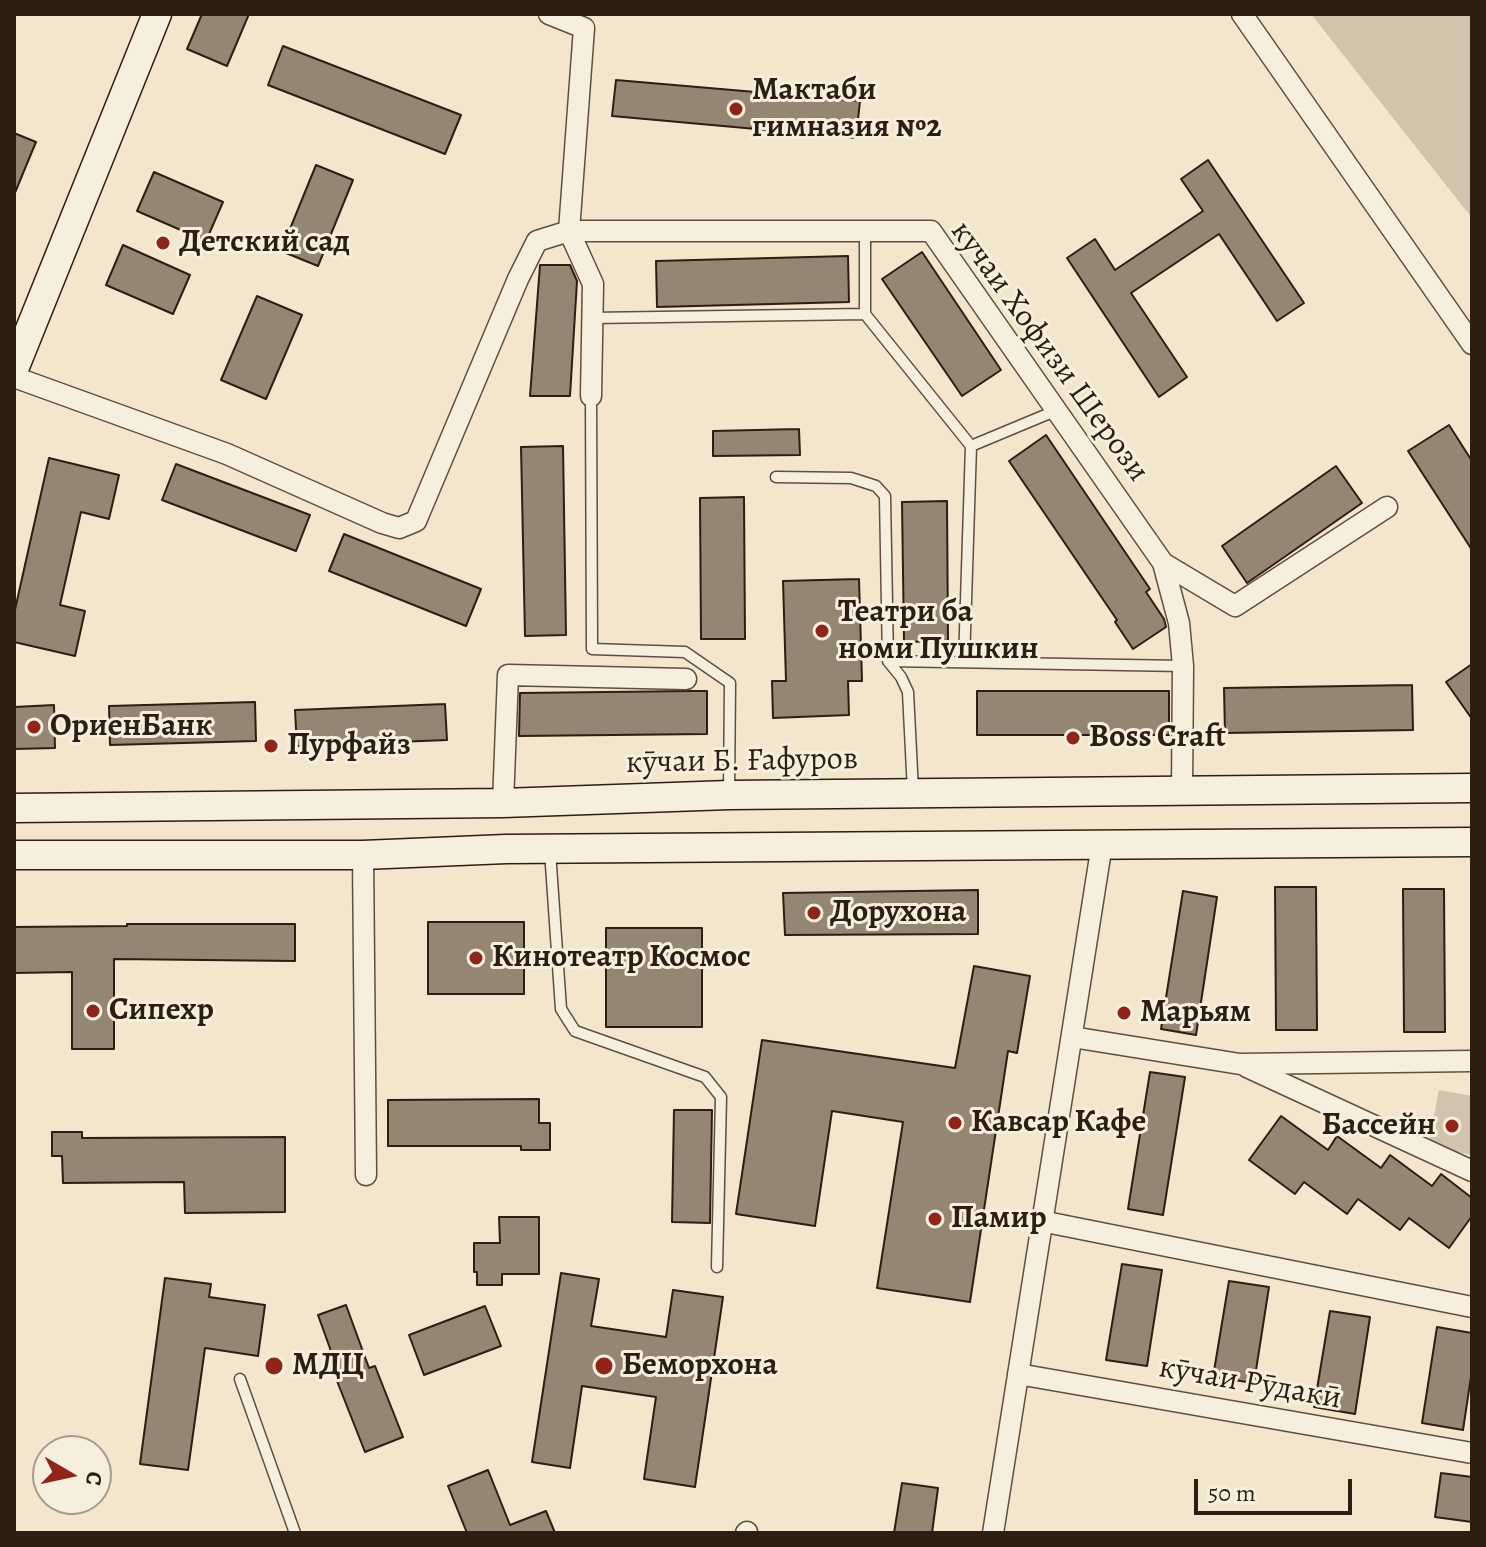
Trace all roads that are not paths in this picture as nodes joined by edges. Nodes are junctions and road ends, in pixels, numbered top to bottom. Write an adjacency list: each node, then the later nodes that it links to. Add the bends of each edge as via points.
1 (157, 14): 9 (main road)
2 (549, 14): 4 (street, via 584,28)
3 (1242, 14): 8 (street)
4 (569, 231): 5 (street, кучаи Хофизи Шерози); 7 (street, via 593,284); 10 (street, via 537,241 416,521 399,528 227,454)
5 (865, 231): 6 (lane); 12 (street, кучаи Хофизи Шерози, via 931,231)
6 (865, 314): 7 (lane); 13 (lane)
7 (592, 318): 11 (street)
8 (1472, 344)
9 (14, 369)
10 (14, 377)
11 (591, 396): 24 (lane, via 592,649 685,652 730,683)
12 (1055, 411): 13 (lane); 16 (street, кучаи Хофизи Шерози)
13 (971, 446): 18 (lane)
14 (776, 477): 17 (lane, via 851,478 876,486 885,496)
15 (1387, 507): 16 (street, via 1235,606)
16 (1163, 563): 19 (street, via 1179,623)
17 (888, 661): 18 (lane); 23 (lane, via 908,692)
18 (964, 662): 19 (lane)
19 (1183, 666): 22 (street)
20 (686, 679): 25 (street, via 508,675)
21 (1472, 788): 22 (main road, кӯчаи Б. Ғафуров)
22 (1182, 790): 23 (main road, кӯчаи Б. Ғафуров)
23 (913, 793): 24 (main road, кӯчаи Б. Ғафуров)
24 (729, 795): 25 (main road, кӯчаи Б. Ғафуров)
25 (503, 803): 26 (main road, кӯчаи Б. Ғафуров); 29 (main road)
26 (14, 808)
27 (1472, 842): 28 (main road)
28 (1102, 844): 30 (main road); 33 (street)
29 (506, 849): 30 (main road); 32 (main road)
30 (550, 849): 39 (lane, via 561,1009 575,1031 705,1077 721,1097)
31 (14, 855): 32 (main road)
32 (363, 855): 37 (street)
33 (1072, 1037): 35 (street); 38 (street)
34 (1472, 1061): 35 (street)
35 (1240, 1064): 36 (street)
36 (1472, 1171)
37 (366, 1175)
38 (1041, 1221): 40 (street); 41 (street)
39 (717, 1267)
40 (1472, 1307)
41 (1018, 1374): 43 (street, кӯчаи Рӯдакӣ); 45 (street)
42 (240, 1379): 44 (lane)
43 (1472, 1453)
44 (295, 1533)
45 (993, 1533)

